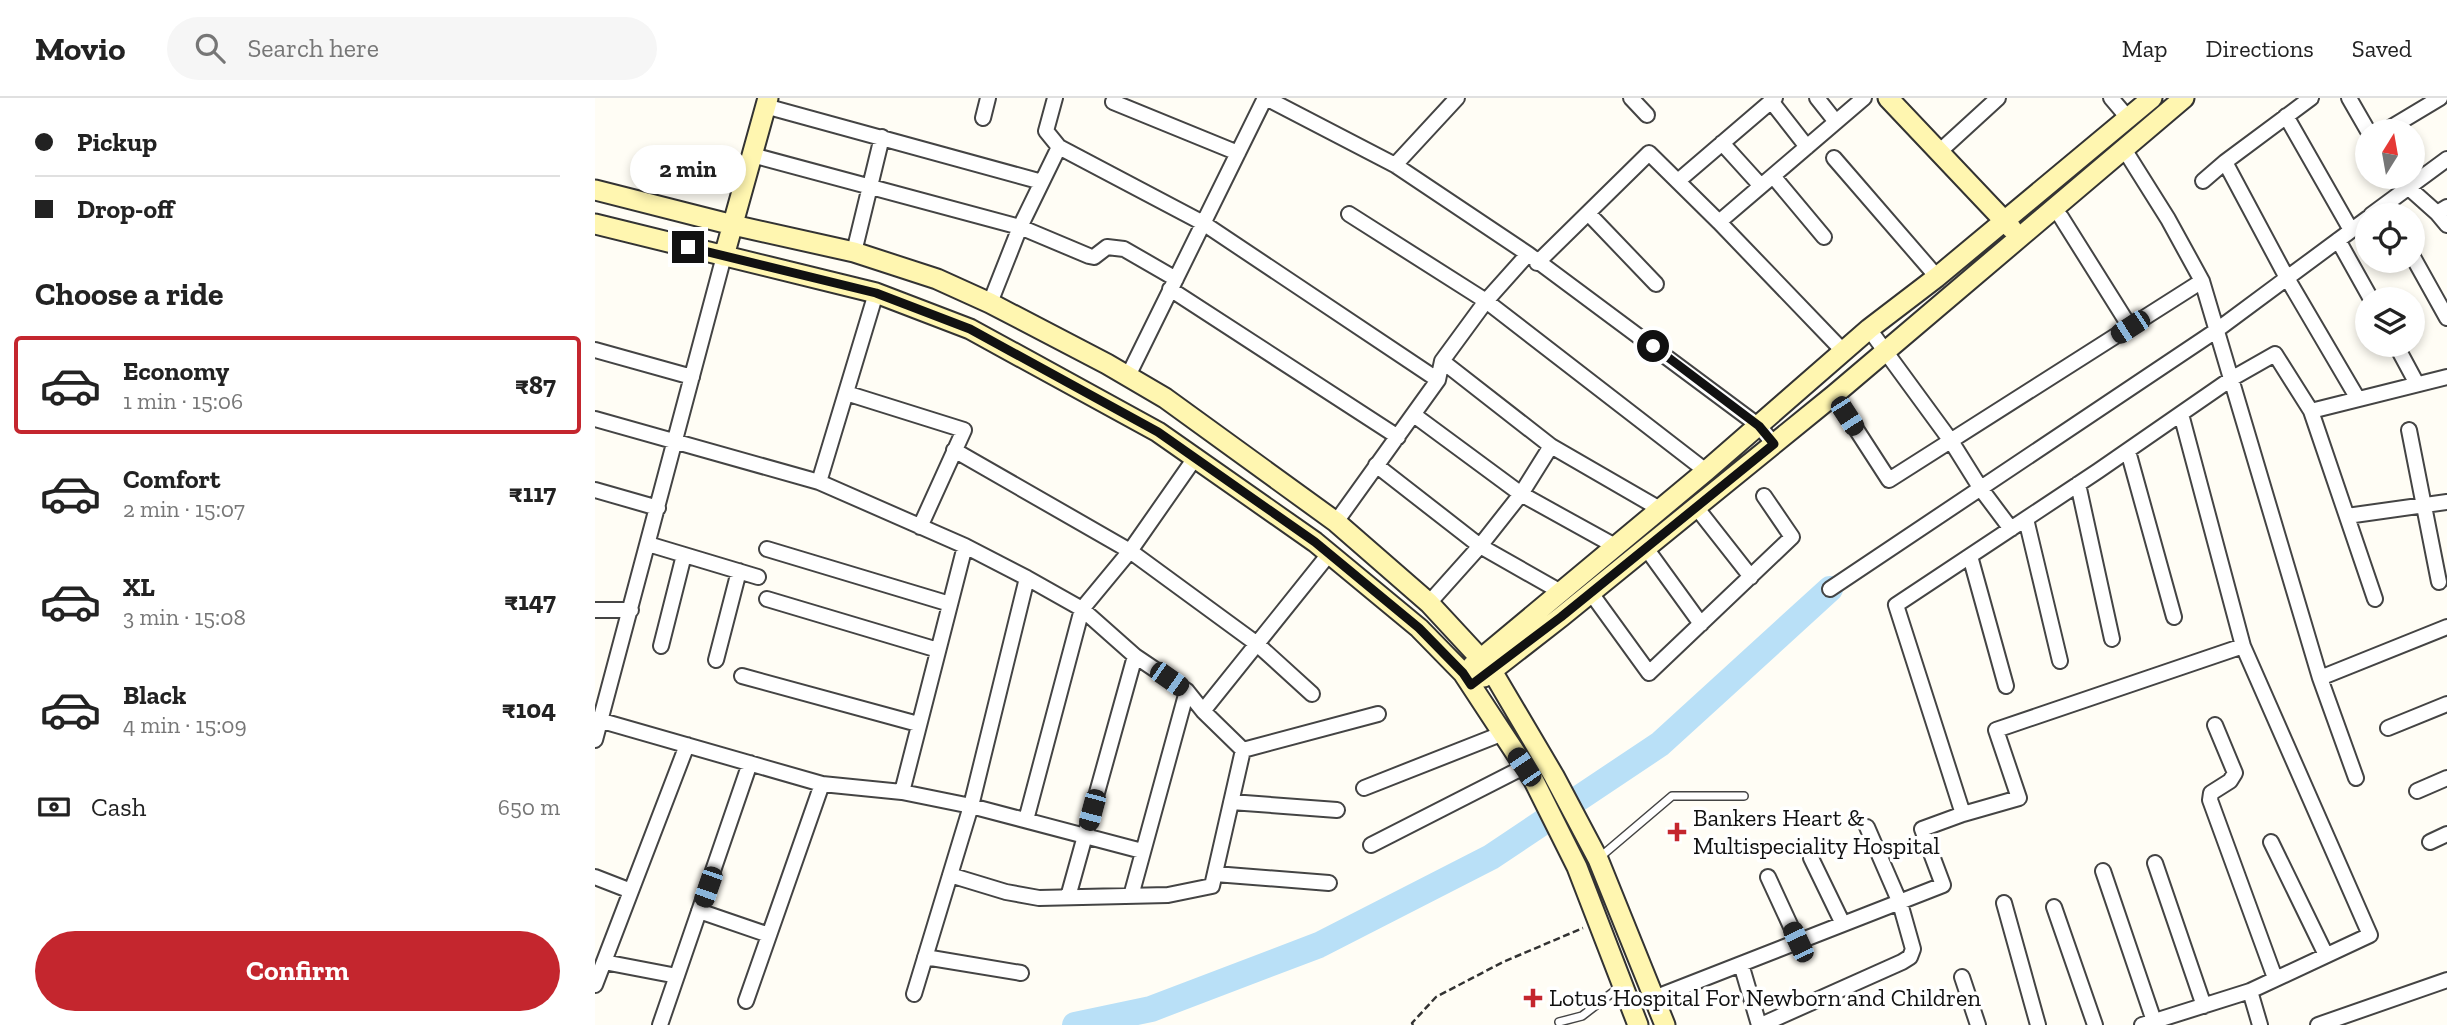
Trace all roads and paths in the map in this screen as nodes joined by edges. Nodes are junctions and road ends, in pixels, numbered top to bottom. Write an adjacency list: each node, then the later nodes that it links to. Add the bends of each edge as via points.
1 (988, 98): 22 (street)
2 (1055, 98): 29 (street, via 1046,131)
3 (1266, 98): 33 (street); 38 (street)
4 (1457, 98): 38 (street)
5 (1631, 98): 20 (street)
6 (1817, 98): 26 (street)
7 (1864, 98): 26 (street)
8 (1888, 98): 32 (street)
9 (1998, 98): 32 (street)
10 (2111, 98): 23 (street)
11 (2152, 98): 23 (street)
12 (2184, 98): 31 (street)
13 (2311, 98): 21 (street)
14 (2349, 98): 24 (street)
15 (2440, 98): 19 (street)
16 (1773, 100): 28 (street); 30 (street)
17 (767, 102): 27 (street); 34 (street)
18 (1113, 102): 33 (street)
19 (2422, 103): 25 (street)
20 (1647, 115)
21 (2286, 116): 37 (street); 62 (street)
22 (983, 118)
23 (2128, 118): 54 (street)
24 (2361, 119)
25 (2401, 119)
26 (1836, 122): 30 (street)
27 (882, 137): 43 (street); 44 (street)
28 (1722, 143): 41 (street); 45 (street)
29 (1059, 147): 43 (street); 56 (street)
30 (1807, 147): 40 (street)
31 (2124, 149): 64 (street); 72 (street)
32 (1940, 152): 54 (street)
33 (1238, 153): 56 (street)
34 (752, 155): 44 (street); 58 (street)
35 (1834, 158): 70 (street)
36 (2447, 159): 39 (street)
37 (2225, 162): 42 (street); 71 (street)
38 (1395, 165): 68 (street)
39 (2425, 171)
40 (1773, 176): 45 (street); 63 (street)
41 (1678, 181): 51 (street, via 1649,153); 55 (street)
42 (2203, 181)
43 (1042, 182): 60 (street)
44 (869, 186): 60 (street); 66 (street)
45 (1761, 186): 55 (street)
46 (2398, 189): 49 (street)
47 (2414, 189): 50 (street)
48 (595, 190): 58 (street)
49 (2384, 203)
50 (2442, 210): 59 (street)
51 (1588, 213): 68 (street); 74 (street)
52 (1349, 214): 77 (street)
53 (2061, 217): 80 (street)
54 (2005, 221): 64 (street); 70 (street)
55 (1719, 222): 84 (street)
56 (1203, 223): 73 (street); 92 (street)
57 (595, 224): 67 (street)
58 (733, 225): 66 (street); 67 (street)
59 (2447, 225)
60 (1020, 227): 73 (street, via 1089,256 1107,247 1124,249); 78 (street)
61 (2355, 227): 62 (street)
62 (2351, 230): 65 (street)
63 (1823, 237)
64 (2019, 237): 85 (street)
65 (2338, 240): 71 (street); 75 (street)
66 (854, 252): 78 (street, via 937,279)
67 (724, 256): 76 (street); 89 (street)
68 (1533, 259): 77 (street); 101 (street)
69 (2422, 273): 79 (street)
70 (1937, 277): 81 (street)
71 (2287, 278): 82 (street); 96 (street)
72 (2203, 281): 80 (street); 82 (street)
73 (1173, 284): 88 (street); 103 (street)
74 (1656, 284)
75 (2364, 287)
76 (876, 293): 94 (street); 110 (street, via 980,334 1158,432)
77 (1486, 301): 87 (street); 112 (street)
78 (990, 303): 88 (street)
79 (2447, 318)
80 (2130, 327): 104 (street)
81 (1869, 329): 84 (street); 85 (street)
82 (2217, 330): 91 (street); 115 (street)
83 (595, 350): 89 (street)
84 (1843, 351): 101 (street)
85 (1885, 351): 95 (street); 104 (street)
86 (2402, 357): 93 (street)
87 (1442, 361): 92 (street); 107 (street)
88 (1128, 376): 126 (street)
89 (692, 377): 105 (street)
90 (2447, 377): 93 (street)
91 (2231, 379): 97 (street, via 2275,354); 98 (street); 167 (street)
92 (1438, 380): 99 (street)
93 (2417, 384): 96 (street)
94 (845, 393): 108 (street, via 964,430); 113 (street)
95 (1834, 395): 104 (street, via 1889,480); 106 (street)
96 (2358, 399): 97 (street)
97 (2311, 411): 124 (street)
98 (2181, 414): 109 (street); 160 (street)
99 (1414, 415): 103 (street); 117 (street)
100 (595, 419): 105 (street)
101 (1759, 426): 106 (street); 112 (street)
102 (2409, 430): 120 (street)
103 (1398, 437): 111 (street)
104 (1951, 441): 115 (street)
105 (675, 442): 113 (street); 122 (street)
106 (1774, 444): 121 (street)
107 (1551, 446): 117 (street); 123 (street)
108 (954, 450): 127 (street); 135 (street)
109 (2127, 451): 114 (street); 154 (street)
110 (1195, 458): 135 (street); 136 (street)
111 (1376, 465): 126 (street); 131 (street)
112 (1706, 471): 123 (street)
113 (819, 482): 127 (street)
114 (2078, 484): 125 (street); 157 (street)
115 (1981, 489): 128 (street); 144 (street)
116 (595, 490): 122 (street)
117 (1521, 494): 131 (street); 132 (street)
118 (1764, 496): 141 (street, via 1792,537)
119 (2447, 502): 120 (street)
120 (2424, 506): 124 (street); 143 (street)
121 (1696, 507): 133 (street); 141 (street)
122 (658, 508): 129 (street)
123 (1660, 509): 132 (street)
124 (2347, 516): 147 (street)
125 (2026, 519): 128 (street); 164 (street)
126 (1336, 522): 149 (street)
127 (920, 527): 130 (street)
128 (2011, 529): 138 (street)
129 (648, 544): 137 (street); 153 (street)
130 (965, 546): 142 (street); 150 (street)
131 (1480, 546): 145 (street); 149 (street)
132 (1615, 546): 145 (street)
133 (1646, 548): 146 (street); 155 (street)
134 (767, 549): 150 (street)
135 (1131, 551): 151 (street); 158 (street)
136 (1329, 554): 158 (street); 168 (street, via 1419,628)
137 (684, 555): 139 (street); 159 (street)
138 (1971, 556): 169 (street); 195 (street, via 1896,605)
139 (739, 571): 140 (street); 163 (street)
140 (758, 577)
141 (1751, 577): 155 (street)
142 (1027, 578): 151 (street); 193 (street)
143 (2439, 582)
144 (1830, 589)
145 (1561, 592): 165 (street)
146 (1591, 593): 155 (street, via 1649,673); 165 (street)
147 (2375, 598)
148 (767, 599): 161 (street)
149 (1429, 603): 165 (street)
150 (950, 604): 161 (street)
151 (1082, 609): 162 (street); 196 (street)
152 (595, 610): 153 (street)
153 (631, 610): 175 (street)
154 (2174, 617)
155 (1701, 624)
156 (2447, 627): 167 (street)
157 (2112, 639)
158 (1257, 644): 171 (street); 173 (street)
159 (661, 646)
160 (2243, 646): 195 (street, via 1996,730 2019,798); 224 (street, via 2370,935)
161 (938, 649): 176 (street)
162 (1135, 656): 170 (street); 199 (street)
163 (716, 660)
164 (2060, 661)
165 (1486, 665): 168 (street); 205 (street)
166 (742, 676): 176 (street)
167 (2320, 678): 185 (street)
168 (1467, 679): 179 (street)
169 (2006, 686)
170 (1187, 691): 173 (street); 203 (street)
171 (1312, 694)
172 (2447, 704): 178 (street)
173 (1203, 711): 182 (street)
174 (1378, 715): 182 (street)
175 (598, 720): 180 (street); 181 (street)
176 (918, 724): 190 (street)
177 (2215, 725): 231 (street, via 2235,773 2211,793 2210,800)
178 (2388, 728)
179 (1501, 734): 184 (street); 188 (street)
180 (595, 740)
181 (687, 745): 183 (street); 213 (street)
182 (1243, 750): 192 (street)
183 (750, 763): 187 (street); 219 (street)
184 (1529, 774): 202 (street); 220 (street, via 1577,867)
185 (2356, 778)
186 (2447, 778): 189 (street)
187 (822, 784): 190 (street); 222 (street)
188 (1364, 788)
189 (2417, 791)
190 (902, 792): 193 (street)
191 (1744, 796): 205 (lane, via 1672,796)
192 (1231, 802): 194 (street); 208 (street)
193 (971, 806): 196 (street); 209 (street)
194 (1338, 810)
195 (1963, 814): 216 (street, via 1922,829 1943,886)
196 (1026, 820): 199 (street)
197 (1867, 827): 216 (street)
198 (2447, 834): 201 (street)
199 (1085, 835): 203 (street); 215 (street)
200 (2271, 842): 224 (street)
201 (2430, 842)
202 (1371, 845)
203 (1142, 851): 214 (street)
204 (1811, 858): 221 (street)
205 (1598, 859): 237 (street)
206 (2155, 863): 239 (street)
207 (2103, 871): 241 (street)
208 (1215, 874): 212 (street); 214 (street, via 1212,886 1168,895)
209 (950, 875): 215 (street, via 1006,892); 225 (street)
210 (595, 877): 213 (street)
211 (1768, 877): 223 (street)
212 (1329, 883)
213 (631, 891): 226 (street)
214 (1131, 896): 215 (street)
215 (1068, 897)
216 (1900, 903): 221 (street); 246 (street, via 1913,949 1910,957)
217 (2004, 904): 248 (street)
218 (2054, 907): 249 (street)
219 (699, 911): 222 (street); 229 (street)
220 (1598, 921): 233 (street); 243 (path, via 1436,997)
221 (1843, 925): 223 (street)
222 (769, 935): 238 (street)
223 (1798, 942): 227 (street)
224 (2326, 955): 231 (street)
225 (925, 957): 228 (street); 236 (street)
226 (604, 962): 229 (street); 234 (street)
227 (1741, 964): 237 (street); 246 (street)
228 (1021, 974)
229 (677, 976): 242 (street)
230 (1962, 977): 247 (street)
231 (2275, 978): 235 (street)
232 (2447, 981): 252 (street)
233 (1623, 984): 240 (lane, via 1582,1016); 244 (street)
234 (595, 985)
235 (2250, 991): 239 (street); 251 (street)
236 (914, 994)
237 (1654, 998): 245 (street)
238 (746, 1001)
239 (2199, 1007): 241 (street); 250 (street)
240 (1559, 1021)
241 (2148, 1023)
242 (660, 1025)
243 (1413, 1025)
244 (1639, 1025)
245 (1665, 1025)
246 (1760, 1025)
247 (1978, 1025)
248 (2038, 1025)
249 (2095, 1025)
250 (2199, 1025)
251 (2260, 1025)
252 (2318, 1025)

